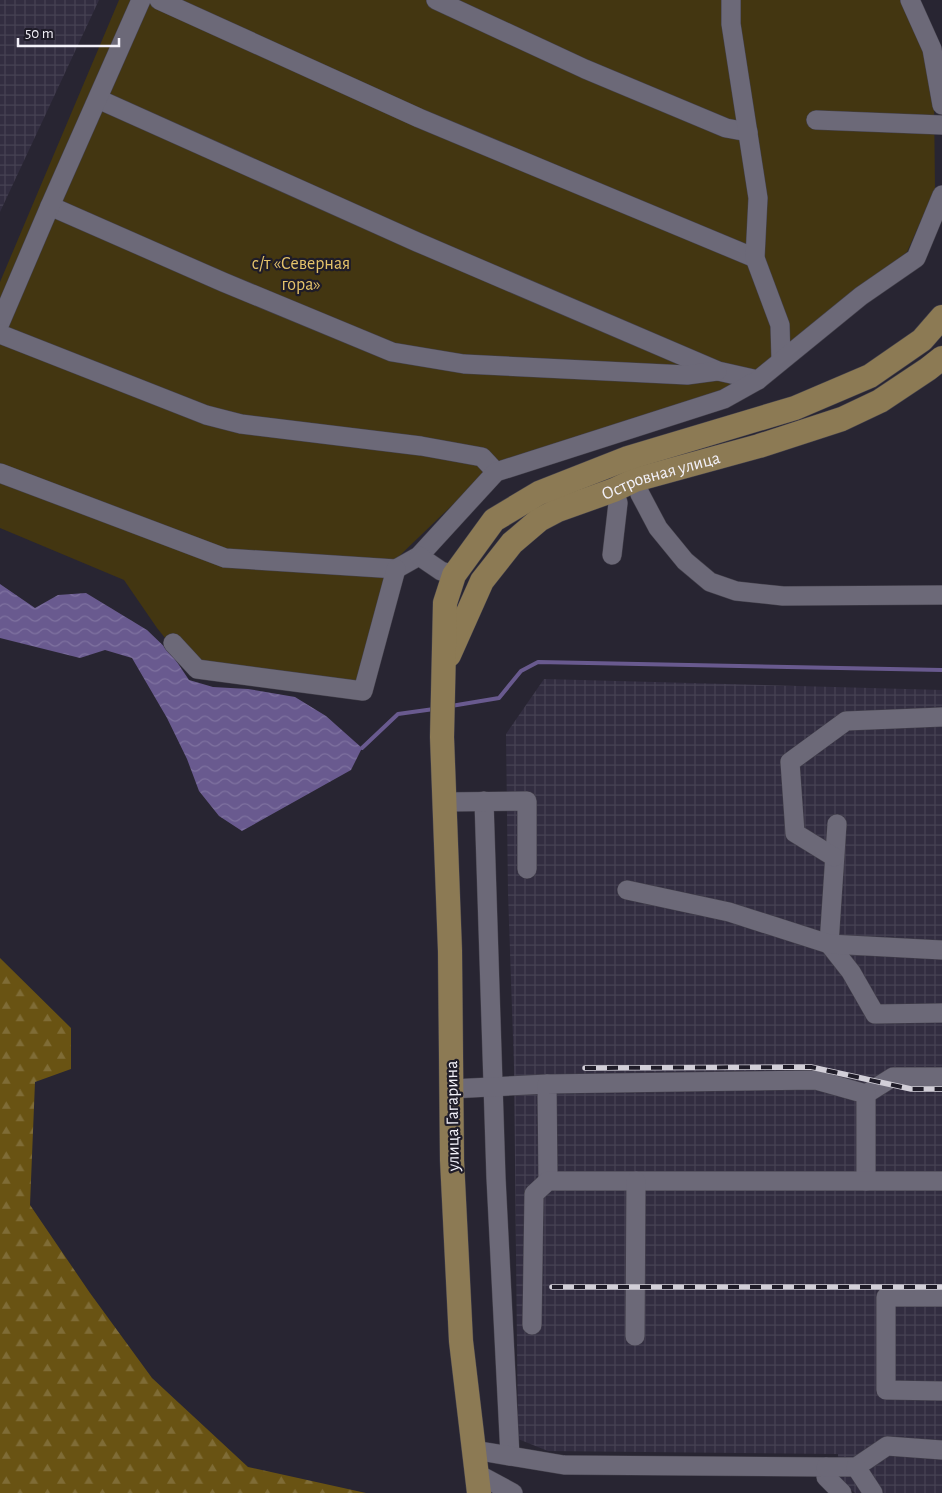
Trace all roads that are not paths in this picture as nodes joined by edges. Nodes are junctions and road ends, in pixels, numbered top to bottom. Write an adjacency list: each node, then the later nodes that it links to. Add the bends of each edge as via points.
1 (141, 0): 6 (street)
2 (159, 0): 13 (street, via 419,118)
3 (436, 0): 10 (street, via 585,69 726,128)
4 (731, 0): 10 (street, via 731,24)
5 (910, 0): 7 (street, via 932,49)
6 (98, 99): 12 (street); 19 (street, via 417,242)
7 (942, 105)
8 (816, 120): 9 (street)
9 (942, 125)
10 (748, 132): 13 (street, via 758,198)
11 (942, 195): 18 (street, via 916,258 861,296)
12 (50, 206): 15 (street); 19 (street, via 392,352 464,364 687,376)
13 (755, 258): 18 (street, via 780,325)
14 (942, 318): 27 (main road, Островная улица, via 922,340 870,376 795,408 628,458 539,492 494,520)
15 (0, 323)
16 (0, 334): 21 (street, via 206,415 241,424 421,446 482,457)
17 (942, 358): 23 (main road, Островная улица, via 880,401 842,419)
18 (781, 360): 20 (street)
19 (718, 371): 20 (street)
20 (758, 380): 21 (street, via 724,399)
21 (496, 472): 25 (street)
22 (0, 473): 26 (street, via 225,558)
23 (625, 485): 24 (street, via 618,503); 28 (street, via 640,494 658,528 685,561 710,582 736,592 783,596); 30 (main road, Островная улица, via 558,510 539,520 512,543 482,581)
24 (612, 555)
25 (419, 556): 26 (street); 27 (street, via 441,571)
26 (396, 569): 29 (street, via 363,690 197,669)
27 (454, 575): 30 (main road, Островная улица, via 445,603)
28 (942, 595)
29 (173, 643)
30 (445, 666): 33 (main road, улица Гагарина)
31 (942, 717): 35 (street, via 846,721 790,762 795,834)
32 (484, 801): 33 (street); 36 (street, via 527,801); 43 (street)
33 (444, 802): 44 (main road, улица Гагарина)
34 (836, 824): 35 (street)
35 (834, 857): 38 (street)
36 (527, 870)
37 (627, 890): 38 (street, via 730,912)
38 (829, 944): 39 (street); 40 (street, via 851,972 875,1014)
39 (942, 950)
40 (942, 1013)
41 (942, 1078): 45 (street, via 893,1077)
42 (547, 1084): 43 (street); 45 (street, via 816,1080); 46 (street)
43 (493, 1086): 44 (street); 55 (street)
44 (452, 1088): 58 (main road, улица Гагарина, via 452,1160 461,1341)
45 (866, 1094): 48 (street)
46 (548, 1181): 47 (street); 51 (street, via 534,1194)
47 (636, 1181): 48 (street); 52 (street)
48 (866, 1181): 49 (street)
49 (942, 1181)
50 (942, 1297): 53 (street, via 886,1297 886,1390)
51 (532, 1325)
52 (635, 1336)
53 (942, 1391)
54 (942, 1450): 57 (street, via 887,1446)
55 (510, 1456): 56 (street, via 564,1465); 58 (street)
56 (826, 1467): 57 (street); 60 (street, via 826,1477)
57 (856, 1467): 61 (street)
58 (476, 1472): 59 (street)
59 (513, 1493)
60 (842, 1493)
61 (873, 1493)

